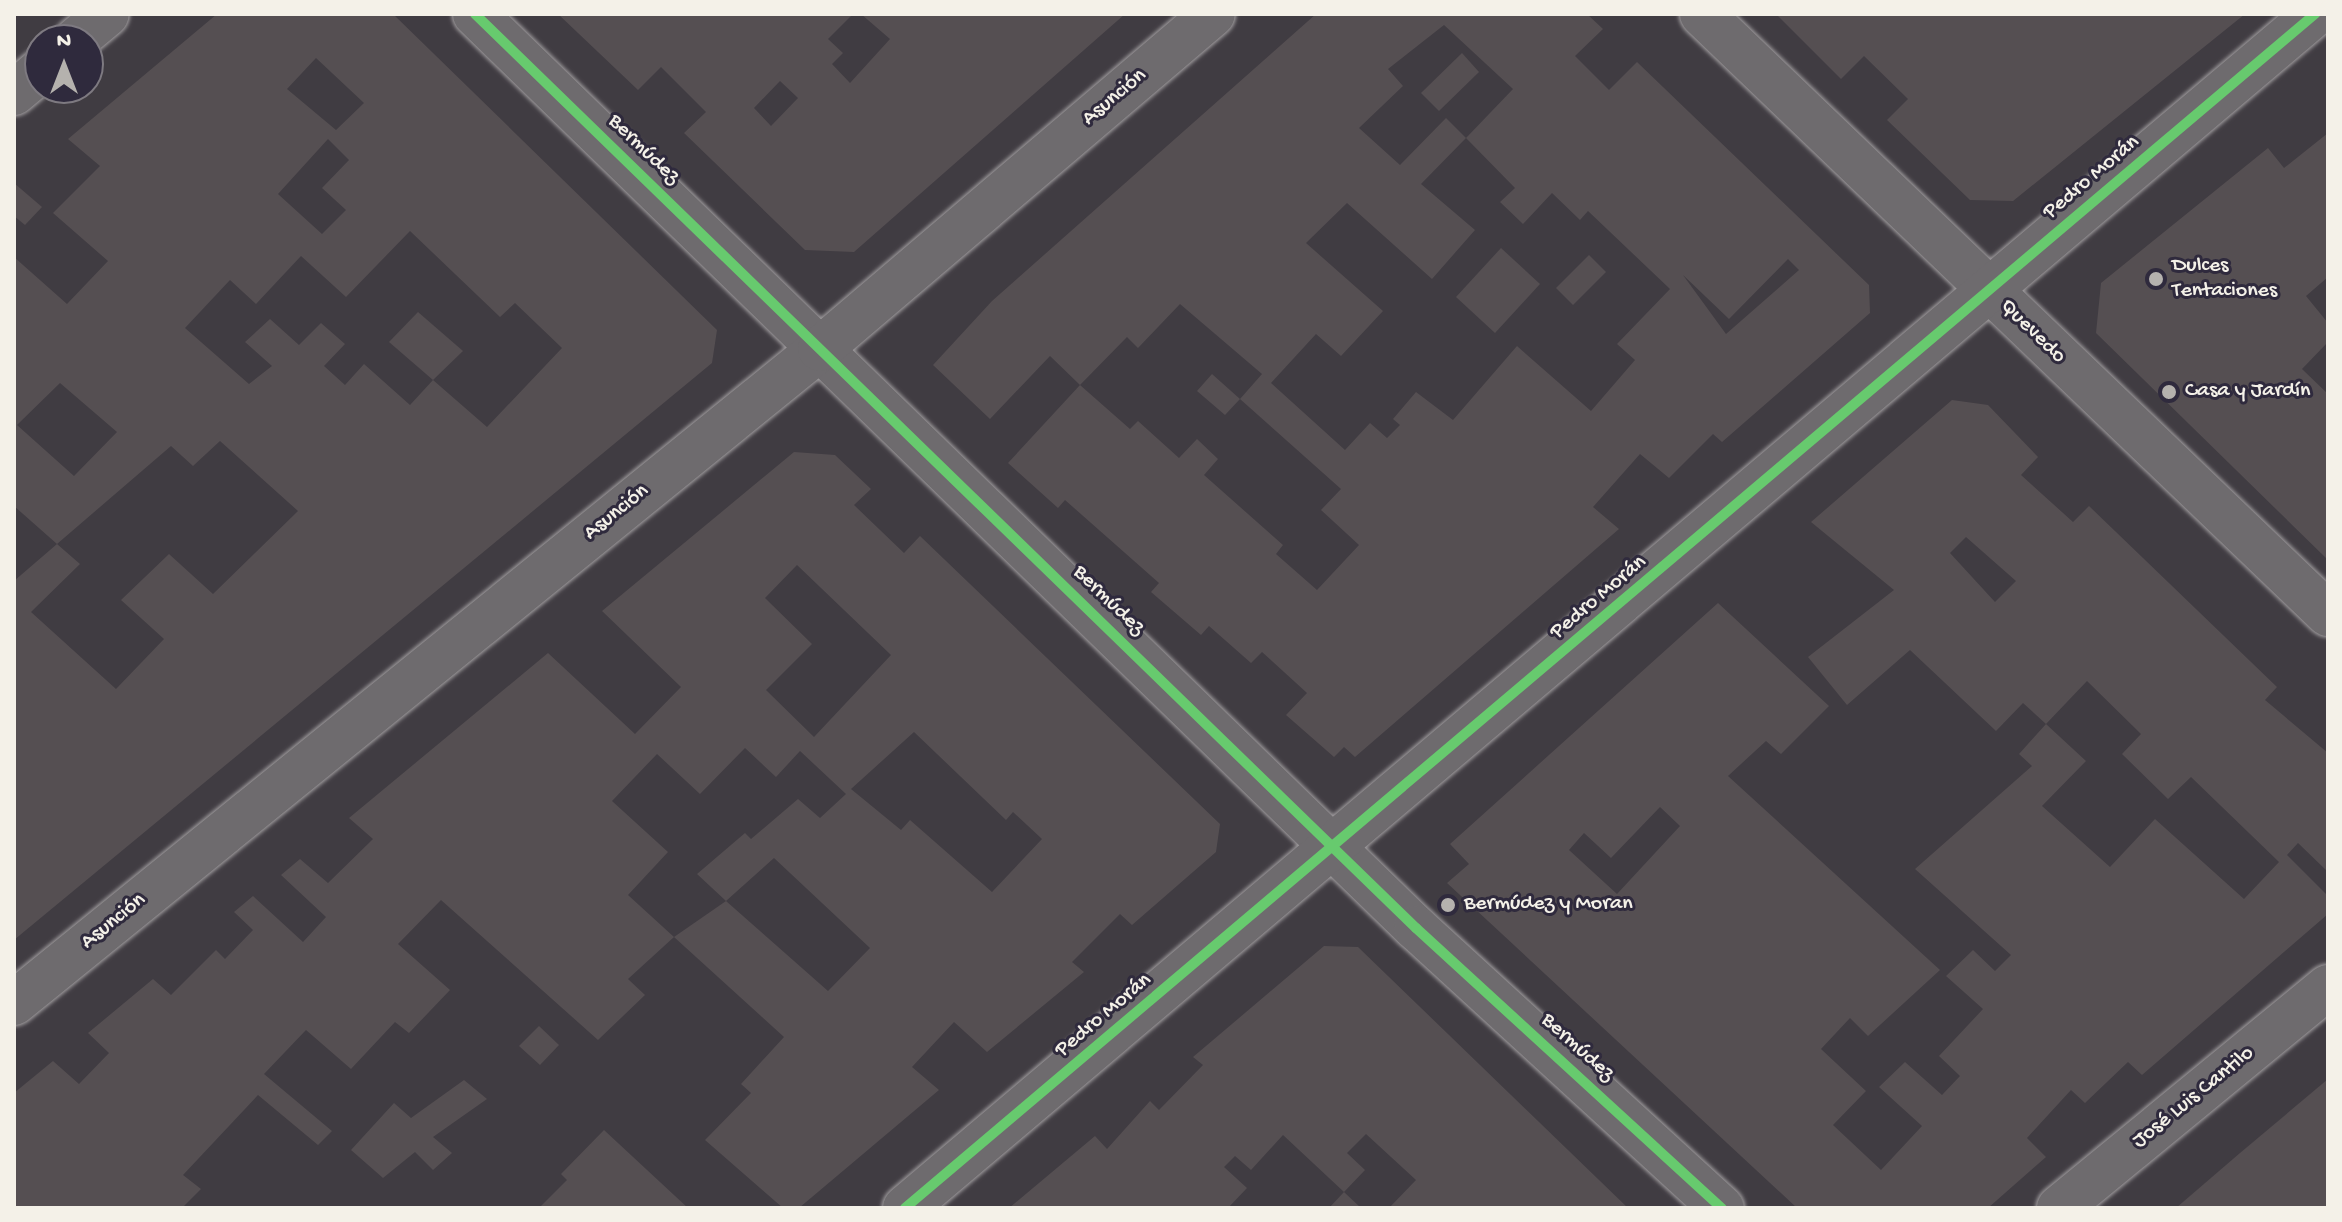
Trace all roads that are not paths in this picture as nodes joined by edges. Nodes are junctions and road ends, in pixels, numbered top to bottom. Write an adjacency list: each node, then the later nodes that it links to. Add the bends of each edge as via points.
1 (475, 14): 6 (street, Bermúdez)
2 (1213, 14): 6 (street, Asunción)
3 (1702, 14): 5 (street, Quevedo)
4 (2315, 14): 5 (street, Pedro Morán)
5 (1990, 292): 7 (street, Quevedo); 8 (street, Pedro Morán)
6 (820, 349): 8 (street, Bermúdez); 10 (street, Asunción)
7 (2328, 614)
8 (1335, 850): 11 (street, Pedro Morán); 12 (street, Bermúdez)
9 (2328, 987): 13 (street, José Luis Cantilo)
10 (14, 1003)
11 (905, 1208)
12 (1722, 1208)
13 (2059, 1208)

